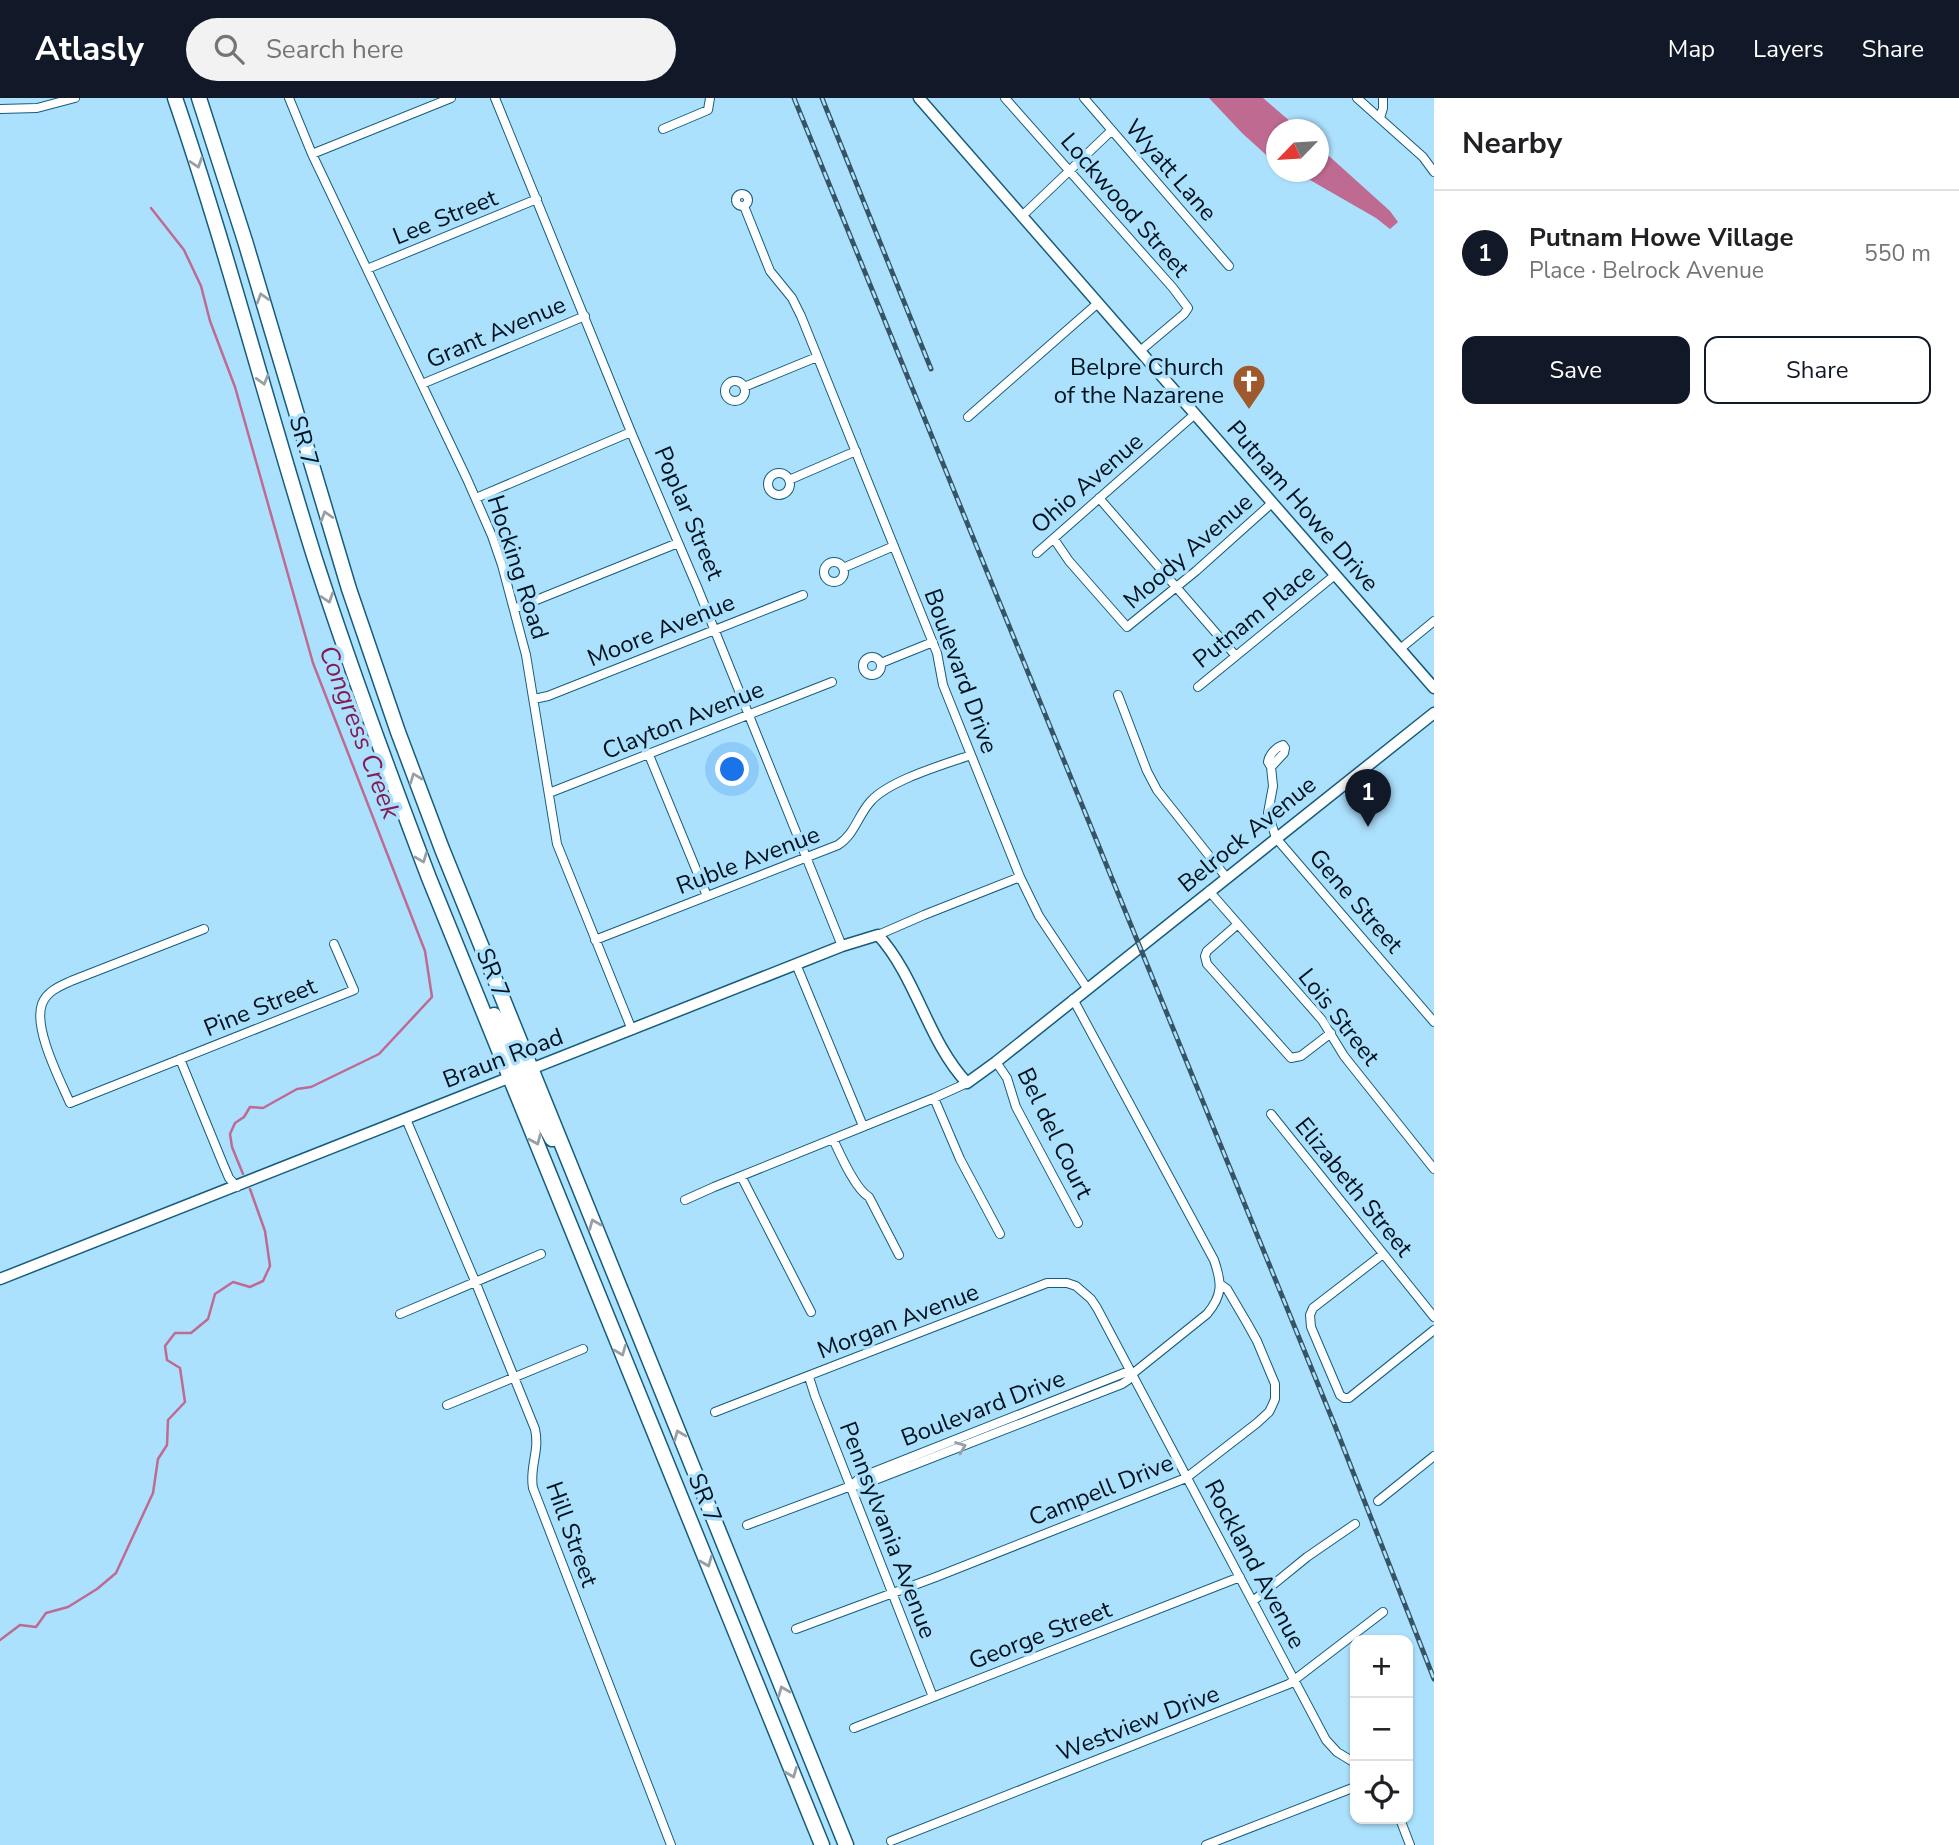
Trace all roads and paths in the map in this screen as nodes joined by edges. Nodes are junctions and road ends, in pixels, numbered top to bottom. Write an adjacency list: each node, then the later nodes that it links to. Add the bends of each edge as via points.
1 (75, 98): 13 (street)
2 (175, 98): 85 (highway, SR 7 / SR 7, one-way to 85, via 336,623 386,766 459,951)
3 (199, 98): 85 (highway, SR 7 / SR 7, one-way to 3, via 382,689)
4 (289, 98): 17 (street, Hocking Road)
5 (451, 98): 17 (street)
6 (495, 98): 20 (street, Poplar Street)
7 (710, 98): 15 (street, via 708,110)
8 (919, 98): 22 (street, Putnam Howe Drive)
9 (1005, 98): 18 (street, Lockwood Street)
10 (1084, 98): 16 (street, Wyatt Lane)
11 (1357, 98): 14 (street)
12 (1383, 98): 14 (street)
13 (0, 109)
14 (1380, 118): 19 (street)
15 (663, 129)
16 (1111, 131): 18 (street); 23 (street, Wyatt Lane)
17 (312, 154): 24 (street, Hocking Road)
18 (1069, 171): 22 (street); 27 (street, Lockwood Street, via 1188,308)
19 (1434, 172)
20 (537, 199): 24 (street, Lee Street); 26 (street, Poplar Street)
21 (744, 206): 28 (street, Boulevard Drive, via 770,271 792,298)
22 (1022, 216): 25 (street, Putnam Howe Drive)
23 (1229, 266)
24 (367, 270): 29 (street, Hocking Road)
25 (1098, 303): 27 (street, Putnam Howe Drive); 32 (street)
26 (585, 316): 29 (street, Grant Avenue); 33 (street, Poplar Street)
27 (1140, 351): 31 (street, Putnam Howe Drive)
28 (817, 357): 30 (street); 34 (street, Boulevard Drive)
29 (422, 384): 36 (street, Hocking Road)
30 (744, 387)
31 (1195, 414): 37 (street, Ohio Avenue); 38 (street, Putnam Howe Drive)
32 (968, 417)
33 (631, 432): 36 (street); 40 (street, Poplar Street)
34 (856, 451): 35 (street); 41 (street, Boulevard Drive)
35 (789, 480)
36 (476, 498): 47 (street, Hocking Road)
37 (1099, 498): 39 (street, Ohio Avenue); 45 (street)
38 (1272, 503): 44 (street, Putnam Howe Drive); 45 (street, Moody Avenue)
39 (1054, 538): 42 (street, Ohio Avenue); 45 (street, Moody Avenue, via 1125,626)
40 (678, 543): 47 (street); 49 (street, Poplar Street)
41 (894, 546): 43 (street); 50 (street, Boulevard Drive)
42 (1037, 553)
43 (843, 568)
44 (1335, 575): 51 (street, Putnam Howe Drive); 52 (street, Putnam Place)
45 (1176, 587): 52 (street)
46 (803, 595): 49 (street, Moore Avenue)
47 (514, 609): 58 (street, Hocking Road)
48 (1434, 621): 51 (street)
49 (715, 630): 58 (street, Moore Avenue); 60 (street, Poplar Street)
50 (933, 642): 53 (street); 62 (street, Boulevard Drive, via 943,685)
51 (1400, 649): 56 (street, Putnam Howe Drive)
52 (1235, 656): 55 (street, Putnam Place)
53 (881, 663)
54 (832, 682): 60 (street, Clayton Avenue)
55 (1198, 687)
56 (1434, 688)
57 (1118, 695): 68 (street, via 1157,790)
58 (534, 699): 64 (street, Hocking Road)
59 (1434, 713): 65 (street, Belrock Avenue)
60 (749, 716): 61 (street, Clayton Avenue); 66 (street, Poplar Street)
61 (649, 755): 64 (street, Clayton Avenue); 70 (street)
62 (971, 755): 66 (street, Ruble Avenue, via 880,793 848,837); 67 (street, Boulevard Drive)
63 (1271, 767): 65 (street, via 1268,813)
64 (549, 793): 74 (street, Hocking Road, via 557,845)
65 (1276, 838): 68 (street, Belrock Avenue); 80 (street, Gene Street)
66 (806, 858): 70 (street, Ruble Avenue); 76 (street, Poplar Street)
67 (1020, 877): 73 (street, Braun Road); 78 (street, Boulevard Drive, via 1039,916)
68 (1226, 877): 69 (street, Belrock Avenue)
69 (1209, 891): 71 (street, Lois Street); 78 (street, Belrock Avenue)
70 (707, 896): 74 (street, Ruble Avenue)
71 (1238, 924): 82 (street, Lois Street); 82 (street, via 1207,951 1207,964 1291,1058 1298,1058)
72 (204, 929): 83 (street, Pine Street, via 58,987 41,1009 41,1026 69,1103)
73 (878, 935): 76 (street, Braun Road); 86 (street, via 898,961 952,1068)
74 (595, 940): 81 (street, Hocking Road)
75 (334, 944): 83 (street, Pine Street, via 354,990)
76 (842, 946): 77 (street, Braun Road)
77 (796, 964): 81 (street, Braun Road); 90 (street)
78 (1087, 988): 79 (street, Belrock Avenue)
79 (1073, 999): 84 (street); 103 (street, via 1213,1260)
80 (1434, 1022)
81 (632, 1030): 85 (street, Braun Road)
82 (1331, 1032): 92 (street, Lois Street, via 1345,1058)
83 (180, 1059): 94 (street, via 229,1178)
84 (996, 1062): 86 (street); 96 (street, Bel del Court)
85 (521, 1073): 89 (street, Braun Road); 134 (highway, SR 7 / SR 7, one-way to 134); 135 (highway, SR 7 / SR 7, one-way to 85, via 583,1196)
86 (967, 1083): 87 (street)
87 (934, 1098): 90 (street); 97 (street)
88 (1271, 1114): 99 (street, Elizabeth Street)
89 (406, 1119): 94 (street, Braun Road); 102 (street, Hill Street)
90 (863, 1126): 91 (street)
91 (833, 1139): 93 (street); 100 (street)
92 (1434, 1169)
93 (741, 1176): 95 (street); 105 (street)
94 (237, 1186): 101 (street, Braun Road)
95 (685, 1200)
96 (1078, 1223)
97 (1000, 1234)
98 (541, 1254): 102 (street)
99 (1383, 1254): 107 (street, Elizabeth Street); 108 (street, via 1310,1315 1311,1327 1343,1398 1349,1398)
100 (899, 1255)
101 (0, 1279)
102 (475, 1281): 106 (street); 111 (street, Hill Street)
103 (1220, 1284): 110 (street, Boulevard Drive, via 1217,1300 1207,1314); 116 (street, Campell Drive, via 1257,1341 1271,1373 1275,1399 1266,1415)
104 (1091, 1299): 110 (street, Rockland Avenue); 112 (street, Morgan Avenue, via 1076,1286 1047,1283)
105 (811, 1312)
106 (400, 1314)
107 (1434, 1317)
108 (1434, 1330)
109 (583, 1349): 111 (street)
110 (1131, 1375): 116 (street, Rockland Avenue); 117 (street, Boulevard Drive, via 1124,1373 861,1476)
111 (513, 1377): 113 (street); 133 (street, Hill Street, via 538,1441 533,1488)
112 (809, 1377): 114 (street, Morgan Avenue); 117 (street, Pennsylvania Avenue)
113 (447, 1405)
114 (715, 1412)
115 (1434, 1456): 118 (street)
116 (1186, 1478): 121 (street, Rockland Avenue); 122 (street, Campell Drive)
117 (851, 1486): 120 (street, Boulevard Drive); 122 (street, Pennsylvania Avenue)
118 (1378, 1501)
119 (1355, 1524): 123 (street)
120 (747, 1525)
121 (1240, 1577): 123 (street, Rockland Avenue); 127 (street, George Street)
122 (892, 1593): 125 (street, Campell Drive); 127 (street, Pennsylvania Avenue)
123 (1253, 1601): 126 (street, Rockland Avenue)
124 (1383, 1612): 126 (street, Westview Drive)
125 (796, 1629)
126 (1295, 1680): 129 (street, Rockland Avenue, via 1331,1746); 132 (street, Westview Drive)
127 (933, 1697): 128 (street, George Street)
128 (854, 1728)
129 (1352, 1761)
130 (1350, 1789): 136 (street)
131 (1402, 1824): 137 (street)
132 (891, 1842)
133 (671, 1845)
134 (822, 1845)
135 (846, 1845)
136 (1206, 1845)
137 (1410, 1845)

